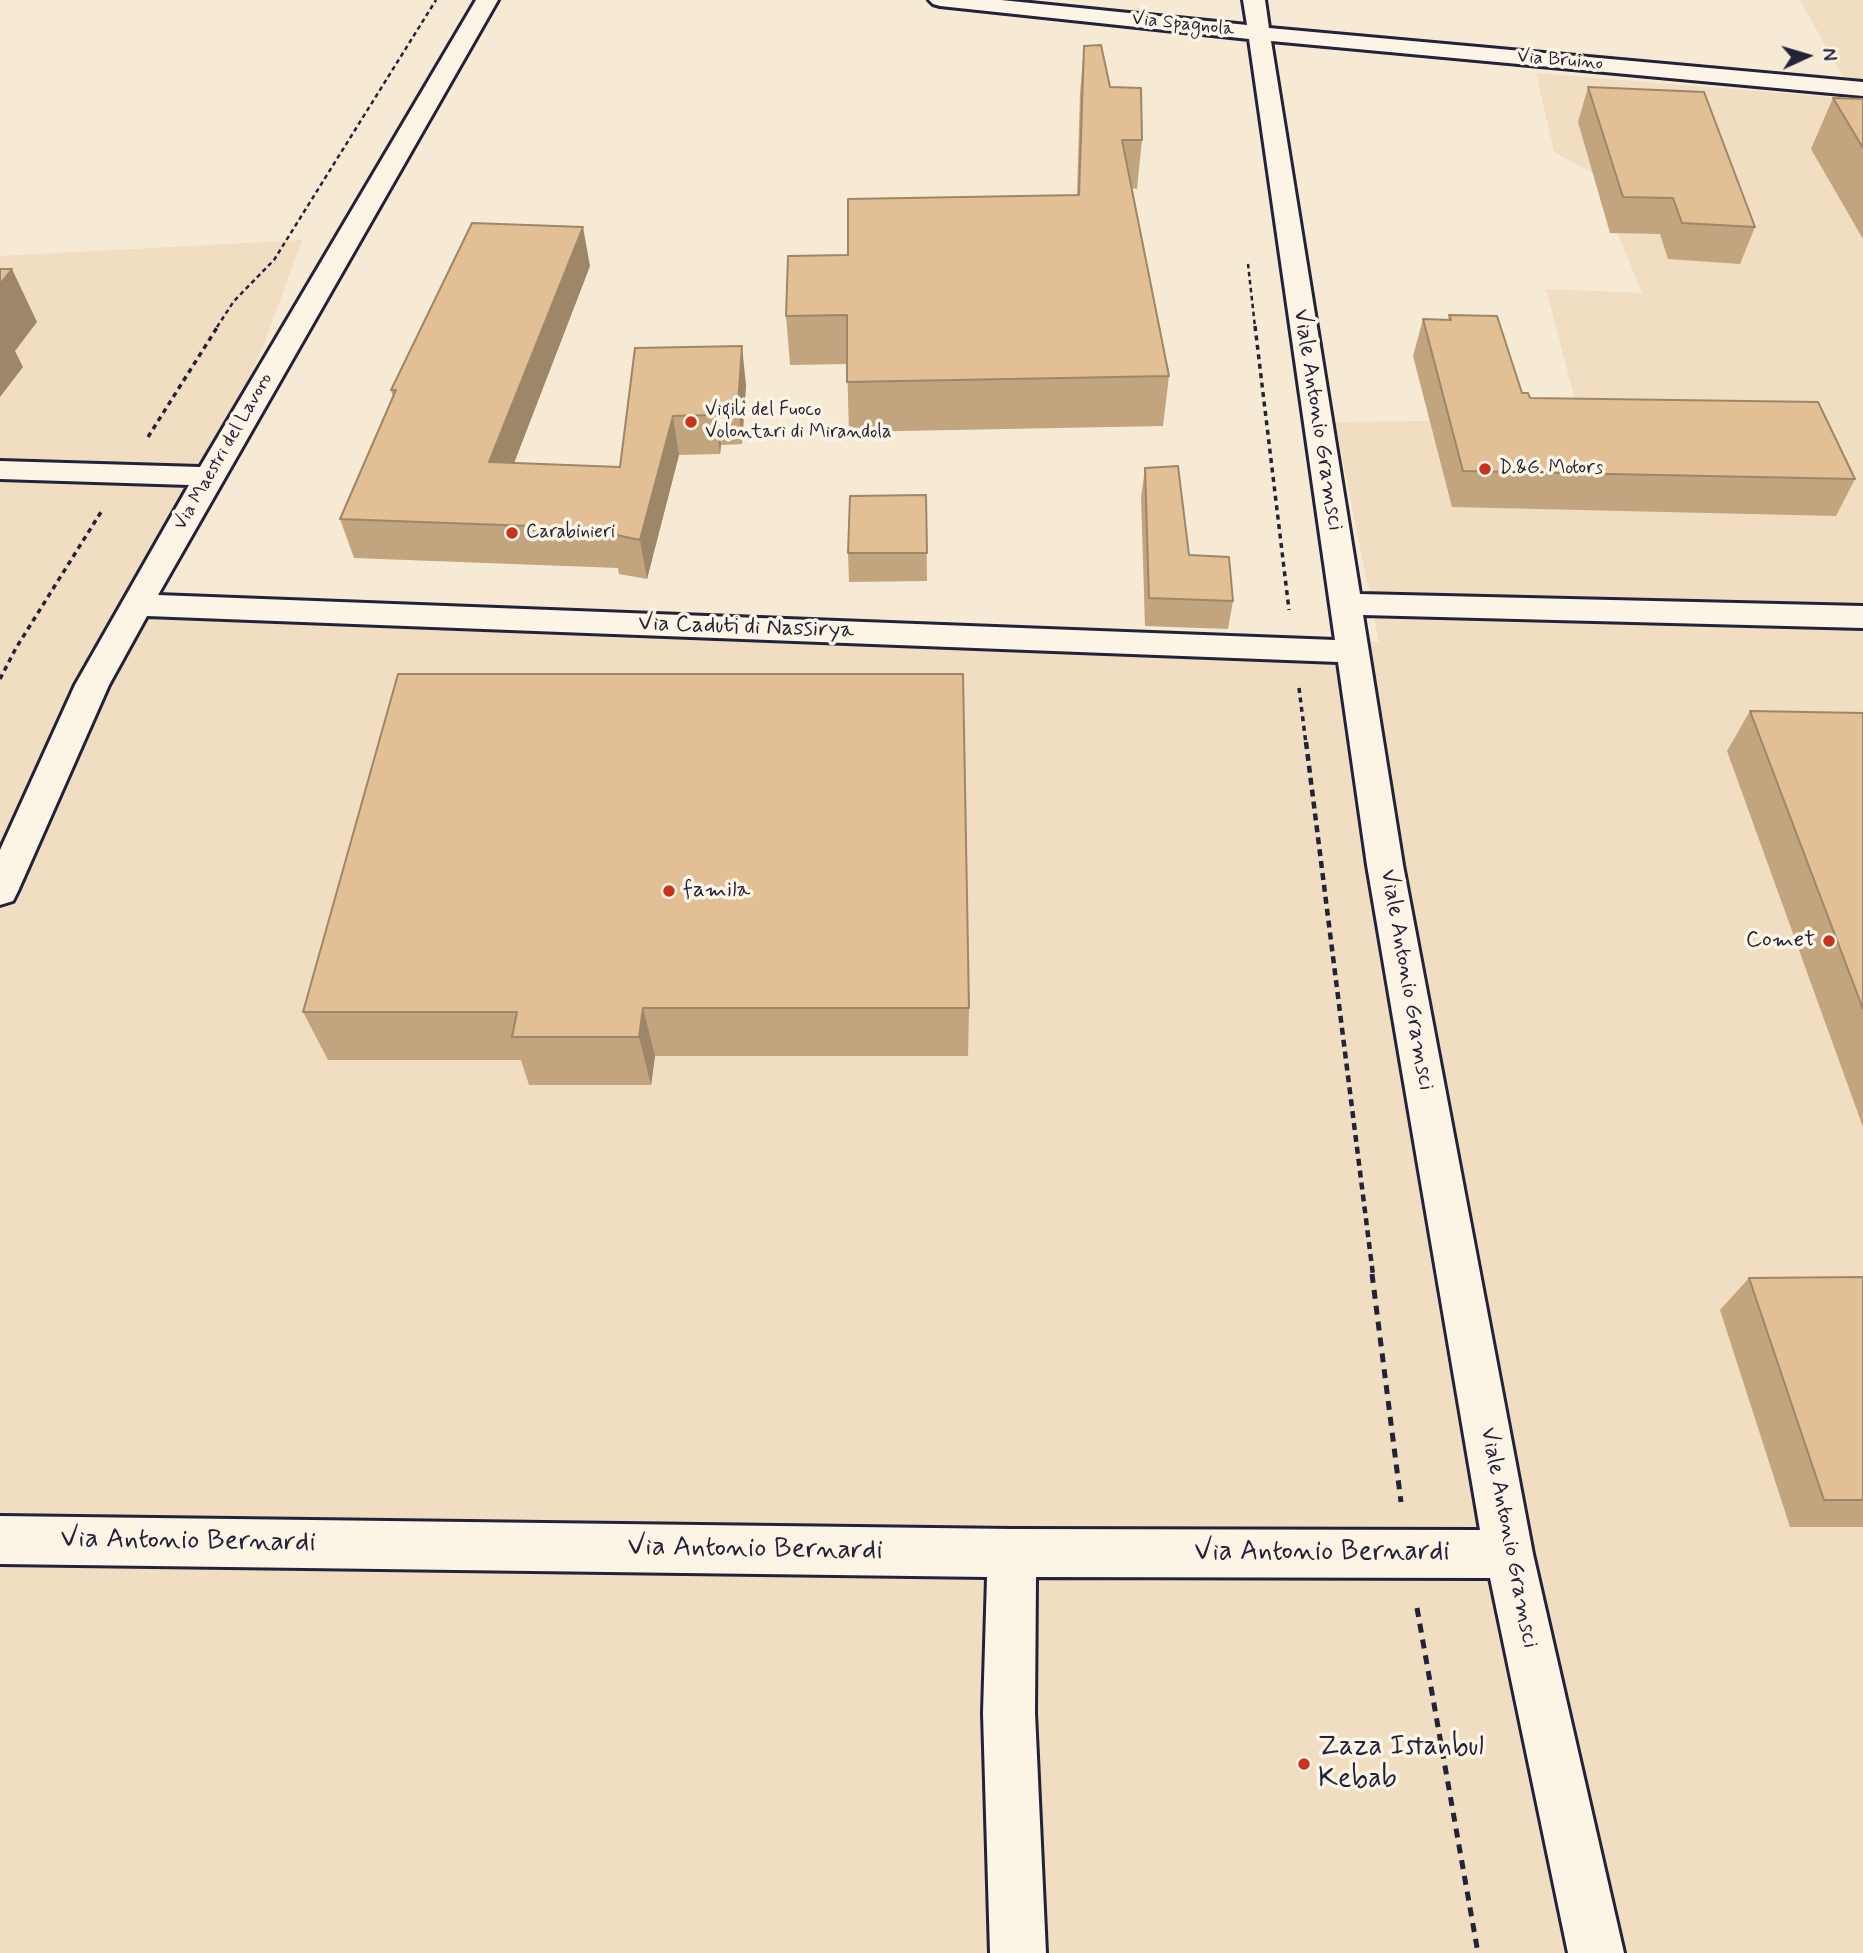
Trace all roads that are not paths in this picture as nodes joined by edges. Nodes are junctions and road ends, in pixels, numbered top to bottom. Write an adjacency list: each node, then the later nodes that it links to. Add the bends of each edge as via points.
1 (487, 0): 3 (street, Via Maestri del Lavoro)
2 (940, 0): 4 (street, Via Spagnola)
3 (473, 13): 7 (street, Via Maestri del Lavoro)
4 (1256, 17): 5 (street, Via Bruino); 8 (street, Viale Antonio Gramsci)
5 (1863, 89)
6 (0, 470): 7 (street)
7 (209, 476): 9 (street, Via Maestri del Lavoro)
8 (1345, 604): 10 (street); 11 (street, Viale Antonio Gramsci)
9 (137, 605): 11 (street, Via Caduti di Nassirya); 12 (street, Via Maestri del Lavoro, via 92,685)
10 (1863, 617)
11 (1354, 652): 15 (street, Viale Antonio Gramsci, via 1385,865)
12 (0, 891)
13 (0, 1540): 14 (street, Via Antonio Bernardi)
14 (1012, 1553): 15 (street, Via Antonio Bernardi); 16 (street, via 1009,1713)
15 (1510, 1554): 17 (street, Viale Antonio Gramsci)
16 (1018, 1953)
17 (1596, 1953)

